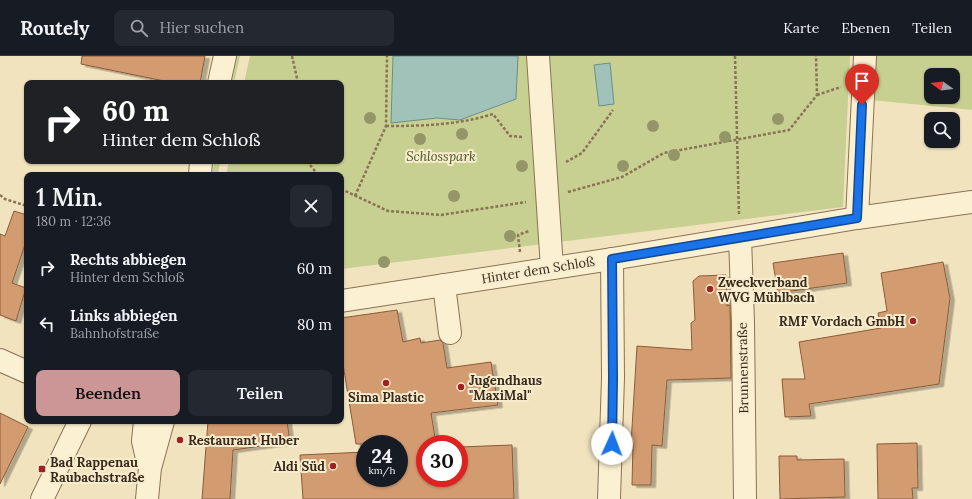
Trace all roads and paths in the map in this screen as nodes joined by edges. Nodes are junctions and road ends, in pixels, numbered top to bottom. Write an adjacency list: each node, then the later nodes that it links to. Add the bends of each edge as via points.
1 (225, 56): 8 (street)
2 (292, 56): 9 (path)
3 (387, 56): 11 (path)
4 (538, 56): 12 (street)
5 (735, 56): 13 (path)
6 (816, 56): 13 (path, via 817,95 789,130)
7 (865, 56): 21 (street)
8 (219, 80)
9 (297, 80)
10 (613, 110): 16 (path, via 582,153)
11 (386, 126): 12 (path, via 436,126 493,114 510,136); 17 (path, via 355,196)
12 (544, 139): 16 (street)
13 (736, 141): 23 (path)
14 (309, 164): 15 (path)
15 (316, 172)
16 (546, 173): 22 (street)
17 (344, 190)
18 (0, 195): 20 (path)
19 (972, 202): 21 (street, Hinter dem Schloß)
20 (24, 205)
21 (857, 218): 23 (street, Hinter dem Schloß)
22 (550, 225): 25 (street); 26 (path, via 518,235)
23 (740, 238): 24 (street, Hinter dem Schloß); 39 (street, Brunnenstraße)
24 (612, 259): 25 (street, Hinter dem Schloß); 38 (street, via 613,378)
25 (552, 268): 26 (street, Hinter dem Schloß)
26 (523, 272): 27 (street, Hinter dem Schloß)
27 (444, 285): 28 (street, Hinter dem Schloß); 29 (street)
28 (344, 301)
29 (450, 333)
30 (0, 360): 31 (street)
31 (24, 371)
32 (79, 424): 36 (street)
33 (144, 424): 35 (street, via 143,441)
34 (162, 424): 35 (street)
35 (150, 468): 37 (street)
36 (42, 499)
37 (147, 499)
38 (609, 499)
39 (745, 499)

